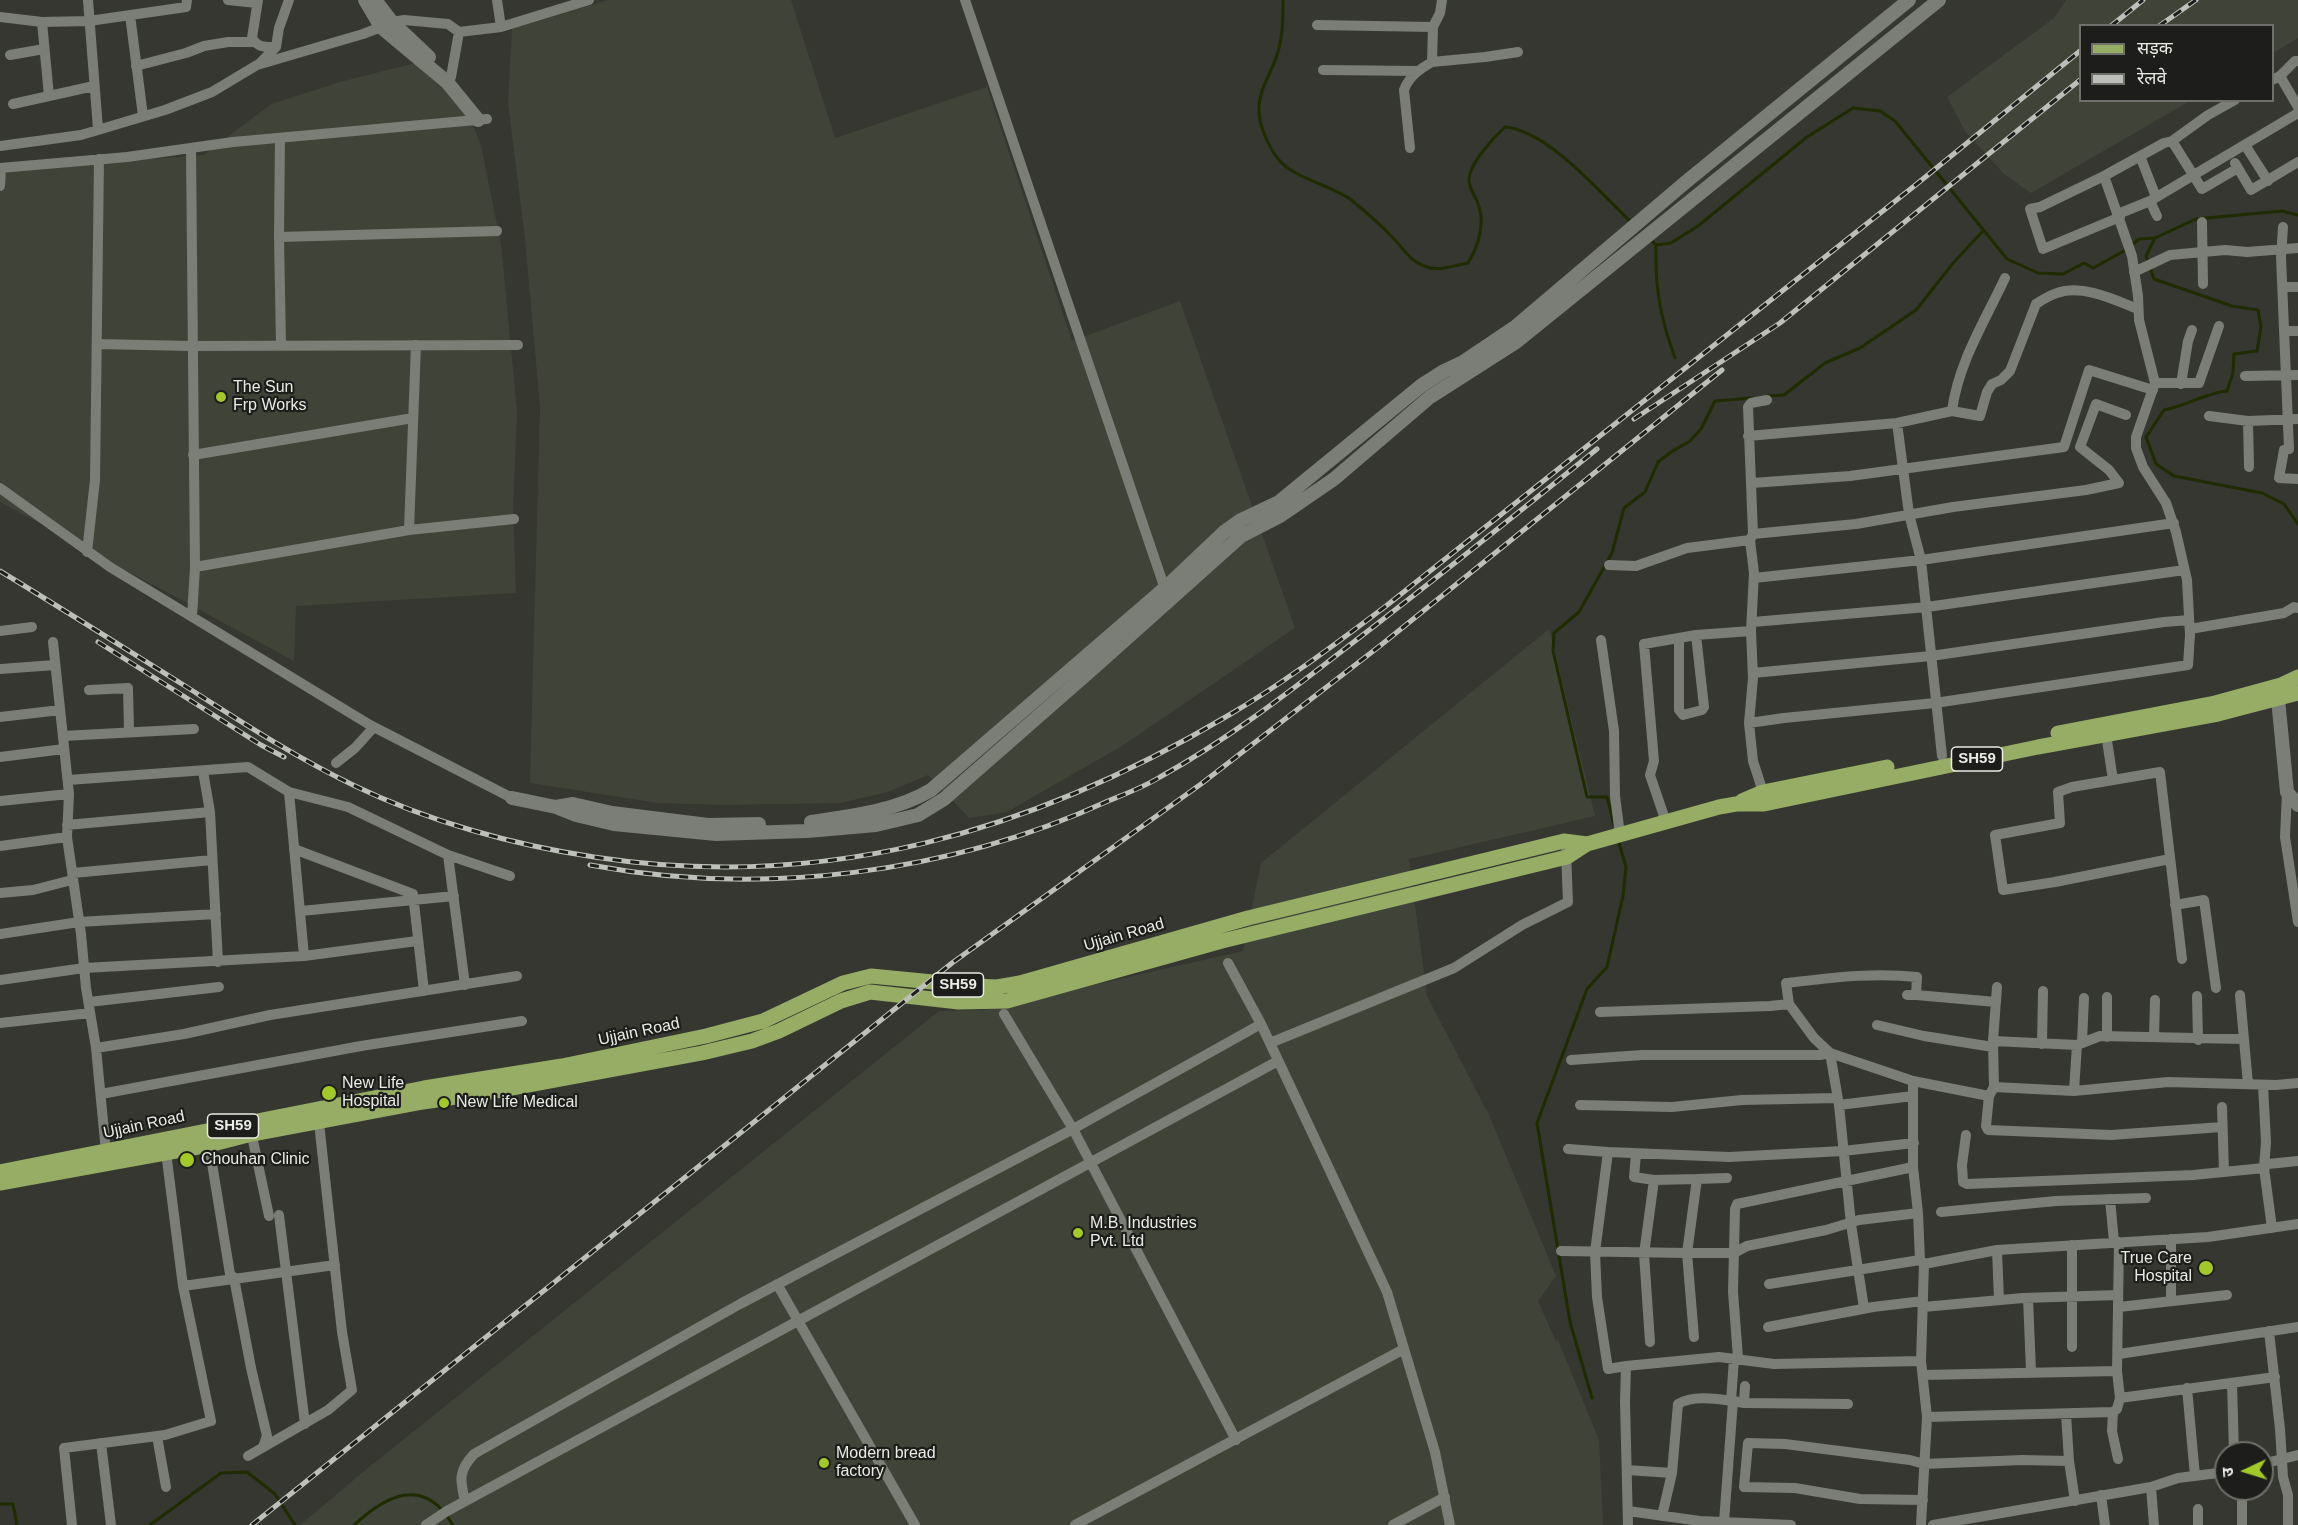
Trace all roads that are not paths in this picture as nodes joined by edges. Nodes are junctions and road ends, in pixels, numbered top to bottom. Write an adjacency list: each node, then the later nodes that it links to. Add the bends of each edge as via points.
1 (88, 0): 16 (street)
2 (187, 0): 14 (street, via 186,7)
3 (228, 0): 13 (street)
4 (289, 0): 24 (street)
5 (365, 0): 18 (street)
6 (375, 0): 18 (street)
7 (497, 0): 20 (street)
8 (965, 0): 117 (street)
9 (1442, 0): 21 (street)
10 (1909, 0): 117 (street, via 1515,327 1422,385 1279,502 1224,532)
11 (1939, 0): 117 (street, via 1516,342 1430,397 1334,479 1280,516 1240,536)
12 (583, 1): 20 (street)
13 (258, 2): 23 (street, via 252,38)
14 (130, 15): 16 (street); 31 (street)
15 (0, 17): 17 (street)
16 (89, 21): 17 (street); 36 (street)
17 (42, 22): 25 (street)
18 (387, 24): 22 (street, via 404,20 448,24); 30 (street); 34 (street); 43 (street)
19 (1317, 25): 21 (street)
20 (501, 27): 22 (street)
21 (1433, 27): 29 (street)
22 (459, 32): 34 (street)
23 (255, 42): 24 (street); 31 (street, via 204,46)
24 (276, 47): 30 (street)
25 (44, 49): 27 (street); 37 (street)
26 (1518, 52): 29 (street)
27 (10, 55)
28 (2298, 61): 35 (street)
29 (1432, 62): 33 (street)
30 (258, 65): 42 (street, via 212,92)
31 (136, 66): 42 (street)
32 (1323, 70): 33 (street)
33 (1417, 71): 50 (street, via 1406,84 1403,96)
34 (451, 77): 43 (street, via 476,102)
35 (2276, 78): 40 (street)
36 (94, 86): 37 (street); 44 (street)
37 (50, 96): 39 (street)
38 (2232, 102): 46 (street)
39 (13, 104)
40 (2298, 107)
41 (2298, 113): 47 (street)
42 (143, 116): 44 (street)
43 (483, 119): 45 (street)
44 (98, 129): 48 (street, via 81,135)
45 (280, 138): 49 (street); 67 (street)
46 (2172, 141): 52 (street); 58 (street)
47 (2245, 145): 51 (street); 59 (street)
48 (0, 146)
49 (191, 148): 53 (street); 85 (street)
50 (1410, 148)
51 (2230, 154): 56 (street); 58 (street)
52 (2140, 156): 57 (street); 61 (street)
53 (99, 159): 55 (street); 81 (street)
54 (2298, 162): 59 (street)
55 (1, 168): 60 (street)
56 (2238, 168): 58 (street, via 2202,189); 59 (street, via 2251,190)
57 (2103, 176): 62 (street); 62 (street, via 2030,209 2043,249)
58 (2193, 176): 61 (street)
59 (2268, 181)
60 (0, 186)
61 (2153, 199): 62 (street); 63 (street)
62 (2119, 215): 71 (street)
63 (2157, 216)
64 (2202, 222): 70 (street)
65 (2283, 227): 69 (street)
66 (497, 231): 67 (street)
67 (279, 237): 82 (street)
68 (2298, 248): 69 (street)
69 (2283, 249): 70 (street); 74 (street)
70 (2201, 252): 71 (street, via 2170,255); 73 (street)
71 (2134, 272): 76 (street)
72 (2006, 278): 92 (street, via 1961,369)
73 (2203, 284)
74 (2283, 287): 75 (street); 79 (street)
75 (2298, 287)
76 (2138, 309): 90 (street); 92 (street, via 2101,295 2078,292 2058,292 2044,299 2030,315 2010,371 1987,392 1980,416)
77 (2219, 326): 89 (street, via 2199,383)
78 (2192, 330): 89 (street)
79 (2285, 331): 80 (street); 86 (street)
80 (2298, 331)
81 (97, 344): 85 (street); 111 (street, via 95,480)
82 (281, 345): 83 (street); 85 (street)
83 (416, 345): 84 (street); 95 (street)
84 (518, 345)
85 (192, 346): 100 (street)
86 (2286, 375): 87 (street); 88 (street); 96 (street)
87 (2298, 375)
88 (2245, 376)
89 (2181, 384): 90 (street)
90 (2154, 387): 102 (street, via 2089,370 2064,447); 108 (street, via 2136,436 2137,456)
91 (1767, 400): 99 (street, via 1749,405)
92 (1952, 411): 98 (street)
93 (2126, 415): 106 (street, via 2096,404 2080,447 2119,483)
94 (2209, 416): 97 (street)
95 (414, 418): 100 (street); 109 (street)
96 (2292, 419): 97 (street); 103 (street, via 2289,449 2284,450 2279,478)
97 (2248, 421): 101 (street)
98 (1897, 423): 99 (street); 102 (street)
99 (1749, 436): 104 (street)
100 (193, 455): 114 (street)
101 (2249, 467)
102 (1903, 469): 104 (street); 106 (street)
103 (2298, 479)
104 (1752, 483): 110 (street)
105 (0, 488): 111 (street)
106 (1910, 514): 110 (street); 112 (street)
107 (514, 519): 109 (street)
108 (2174, 523): 112 (street); 115 (street)
109 (409, 530): 114 (street)
110 (1752, 537): 113 (street, via 1687,549 1636,566); 116 (street)
111 (87, 552): 120 (street)
112 (1921, 560): 116 (street); 118 (street)
113 (1609, 565)
114 (195, 567): 120 (street)
115 (2184, 570): 118 (street); 121 (street)
116 (1754, 578): 123 (street)
117 (1167, 595): 157 (street, via 915,800 812,822 720,824 612,813 573,804 556,807)
118 (1927, 607): 123 (street); 129 (street)
119 (2298, 608): 121 (street)
120 (192, 617): 141 (street)
121 (2189, 624): 129 (street, via 2059,636); 137 (street, via 2188,665)
122 (32, 627): 124 (street)
123 (1752, 627): 125 (street); 132 (street)
124 (0, 631)
125 (1695, 635): 126 (street); 126 (street, via 1704,707 1683,715)
126 (1679, 638): 162 (street, via 1644,644 1653,761 1650,775)
127 (1601, 640): 164 (street, via 1614,731)
128 (53, 642): 130 (street)
129 (1931, 656): 132 (street); 137 (street)
130 (56, 664): 131 (street); 138 (street)
131 (0, 669)
132 (1753, 673): 140 (street)
133 (2298, 677): 135 (main road, SH59)
134 (89, 690): 143 (street, via 128,688)
135 (2280, 692): 136 (main road, SH59); 144 (main road, SH59, via 2210,716); 147 (main road, SH59); 153 (street)
136 (2298, 693)
137 (1935, 703): 140 (street); 147 (street)
138 (60, 710): 139 (street); 145 (street)
139 (0, 717)
140 (1749, 723): 155 (street, via 1753,761)
141 (374, 727): 149 (street); 157 (street)
142 (194, 729): 143 (street)
143 (129, 732): 145 (street)
144 (2106, 734): 152 (street); 159 (main road, SH59, via 1764,804)
145 (63, 736): 146 (street)
146 (64, 749): 148 (street); 151 (street)
147 (1941, 756): 155 (main road, SH59)
148 (0, 757)
149 (336, 763)
150 (203, 771): 151 (street); 154 (street, via 249,767); 161 (street)
151 (68, 780): 156 (street)
152 (2113, 780): 171 (street, via 2160,772); 171 (street, via 2058,792 2060,823 1995,835 2003,890)
153 (2290, 787): 160 (street); 182 (street, via 2285,837)
154 (290, 792): 167 (street); 170 (street, via 348,807)
155 (1763, 792): 159 (main road, SH59)
156 (69, 794): 158 (street); 163 (street)
157 (512, 798)
158 (0, 801)
159 (1736, 804): 162 (main road, SH59)
160 (2298, 805)
161 (210, 812): 163 (street); 172 (street)
162 (1666, 822): 164 (main road, SH59)
163 (67, 825): 165 (street)
164 (1620, 836): 168 (main road, SH59)
165 (67, 837): 166 (street); 174 (street)
166 (0, 846)
167 (294, 849): 177 (street, via 406,891 413,894); 179 (street)
168 (1565, 849): 169 (main road, SH59); 216 (street, via 1568,902 1454,968)
169 (1547, 854): 222 (main road, Ujjain Road / SH59, via 1274,912 1020,983 997,987 871,976 843,983 764,1021); 222 (main road, SH59, via 1007,1001 959,1002 870,992 752,1041)
170 (448, 855): 173 (street); 176 (street)
171 (2170, 859): 178 (street)
172 (212, 860): 174 (street); 180 (street)
173 (510, 876)
174 (73, 877): 175 (street, via 33,890); 181 (street)
175 (0, 893)
176 (454, 896): 177 (street); 192 (street)
177 (414, 900): 179 (street); 184 (street)
178 (2175, 905): 186 (street); 195 (street, via 2204,900)
179 (301, 911): 185 (street)
180 (216, 914): 181 (street); 187 (street)
181 (79, 922): 183 (street); 189 (street)
182 (2298, 922)
183 (0, 934)
184 (417, 941): 185 (street); 196 (street)
185 (304, 956): 187 (street)
186 (2182, 959)
187 (218, 962): 189 (street)
188 (1228, 963): 210 (street)
189 (84, 968): 191 (street); 205 (street)
190 (517, 976): 192 (street)
191 (0, 980)
192 (465, 985): 196 (street)
193 (219, 987): 205 (street)
194 (1997, 987): 203 (street)
195 (2216, 988)
196 (424, 991): 220 (street)
197 (2043, 991): 219 (street)
198 (2240, 995): 214 (street)
199 (2197, 996): 215 (street)
200 (2106, 997): 212 (street)
201 (2084, 998): 217 (street)
202 (2155, 1000): 213 (street)
203 (1996, 1002): 204 (street, via 1912,995 1917,976 1896,975 1786,983); 218 (street)
204 (1789, 1004): 206 (street); 221 (street)
205 (89, 1007): 209 (street); 220 (street)
206 (1600, 1012)
207 (1004, 1014): 239 (street)
208 (522, 1020): 232 (street)
209 (0, 1023)
210 (1261, 1024): 216 (street); 239 (street)
211 (1876, 1025): 218 (street, via 1924,1036)
212 (2107, 1037): 213 (street); 217 (street)
213 (2154, 1037): 215 (street)
214 (2243, 1039): 215 (street); 227 (street)
215 (2199, 1040)
216 (1270, 1043): 224 (street)
217 (2079, 1043): 219 (street); 230 (street)
218 (1993, 1044): 219 (street); 231 (street)
219 (2042, 1044)
220 (96, 1048): 232 (street)
221 (1830, 1053): 223 (street, via 1642,1055); 225 (street); 234 (street)
222 (647, 1057): 229 (main road, Ujjain Road / SH59, via 528,1073); 229 (main road, Ujjain Road / SH59, via 502,1090)
223 (1571, 1060)
224 (1278, 1061): 251 (street); 303 (street, via 1387,1292)
225 (1913, 1081): 231 (street); 233 (street)
226 (2298, 1083): 228 (street)
227 (2248, 1084): 228 (street); 230 (street, via 2140,1083)
228 (2263, 1084): 253 (street)
229 (467, 1088): 237 (main road, Ujjain Road / SH59, via 423,1102); 246 (main road, Ujjain Road / SH59)
230 (2074, 1090): 231 (street)
231 (1991, 1092): 238 (street, via 1986,1126 1991,1131 2111,1135)
232 (100, 1094): 246 (street)
233 (1913, 1096): 234 (street); 242 (street)
234 (1838, 1102): 235 (street, via 1742,1100 1672,1107); 245 (street)
235 (1580, 1105)
236 (2222, 1107): 238 (street)
237 (319, 1123): 241 (main road, Ujjain Road / SH59); 280 (street)
238 (2222, 1127): 255 (street)
239 (1073, 1129): 251 (street); 284 (street)
240 (1966, 1135): 257 (street, via 1962,1165 1967,1184)
241 (252, 1136): 243 (main road, Ujjain Road / SH59); 282 (street)
242 (1914, 1143): 245 (street); 252 (street)
243 (209, 1145): 247 (main road, Ujjain Road / SH59); 283 (street, via 230,1274)
244 (1568, 1149): 248 (street)
245 (1843, 1151): 249 (street, via 1729,1157); 260 (street)
246 (106, 1152): 254 (main road, Ujjain Road / SH59)
247 (166, 1152): 261 (main road, Ujjain Road / SH59); 286 (street)
248 (1608, 1152): 249 (street); 275 (street)
249 (1636, 1154): 259 (street, via 1634,1177)
250 (2298, 1161): 253 (street, via 2268,1164)
251 (1090, 1163): 296 (street); 323 (street)
252 (1913, 1167): 260 (street); 266 (street)
253 (2264, 1168): 255 (street); 269 (street)
254 (0, 1172)
255 (2224, 1172): 257 (street)
256 (1727, 1178): 258 (street)
257 (2086, 1178): 264 (street)
258 (1697, 1179): 259 (street); 276 (street)
259 (1654, 1180): 278 (street)
260 (1848, 1181): 267 (street); 277 (street, via 1739,1202 1735,1209)
261 (0, 1184)
262 (2146, 1198): 263 (street)
263 (2110, 1199): 264 (street); 271 (street)
264 (2087, 1200): 265 (street)
265 (1941, 1212)
266 (1918, 1213): 267 (street); 279 (street)
267 (1851, 1224): 277 (street, via 1747,1246); 281 (street)
268 (2298, 1224): 269 (street)
269 (2272, 1228): 270 (street)
270 (2170, 1239): 271 (street); 292 (street)
271 (2116, 1242): 272 (street); 287 (street)
272 (2072, 1245): 273 (street); 289 (street)
273 (1997, 1250): 279 (street); 291 (street)
274 (1562, 1251): 275 (street)
275 (1595, 1252): 278 (street); 307 (street, via 1603,1369)
276 (1687, 1253): 277 (street); 278 (street); 300 (street)
277 (1734, 1253): 305 (street)
278 (1644, 1254): 301 (street)
279 (1922, 1262): 281 (street); 293 (street)
280 (334, 1264): 282 (street); 321 (street, via 352,1390)
281 (1858, 1269): 285 (street); 295 (street)
282 (285, 1271): 283 (street); 321 (street)
283 (234, 1278): 286 (street); 326 (street, via 267,1436)
284 (777, 1284): 296 (street); 343 (street, via 474,1454 464,1465 460,1481)
285 (1769, 1284)
286 (183, 1286): 322 (street, via 212,1421)
287 (2118, 1295): 289 (street); 294 (street)
288 (2227, 1295): 292 (street)
289 (2072, 1296): 290 (street); 302 (street)
290 (2028, 1298): 291 (street); 308 (street)
291 (1999, 1300): 293 (street)
292 (2171, 1301): 294 (street)
293 (1923, 1304): 295 (street); 306 (street)
294 (2119, 1307): 304 (street)
295 (1864, 1308): 297 (street)
296 (797, 1320): 343 (street); 353 (street)
297 (1768, 1327)
298 (2298, 1327): 299 (street)
299 (2269, 1331): 304 (street); 311 (street)
300 (1694, 1337)
301 (1650, 1342)
302 (2072, 1347)
303 (1404, 1350): 323 (street); 341 (street)
304 (2119, 1354): 309 (street)
305 (1736, 1358): 306 (street, via 1774,1364); 307 (street, via 1694,1358); 316 (street)
306 (1921, 1361): 310 (street)
307 (1626, 1366): 334 (street)
308 (2031, 1371): 309 (street); 310 (street)
309 (2117, 1371): 315 (street)
310 (1923, 1375): 320 (street)
311 (2275, 1377): 312 (street); 329 (street)
312 (2232, 1383): 314 (street); 324 (street)
313 (1745, 1386): 316 (street)
314 (2187, 1388): 315 (street); 337 (street)
315 (2120, 1398): 318 (street)
316 (1736, 1401): 317 (street); 335 (street, via 1700,1399 1678,1404); 349 (street)
317 (1848, 1404)
318 (2113, 1412): 319 (street); 330 (street, via 2112,1431)
319 (2066, 1414): 320 (street); 332 (street)
320 (1926, 1417): 333 (street)
321 (305, 1424): 326 (street)
322 (158, 1436): 325 (street); 339 (street)
323 (1236, 1440): 354 (street)
324 (2234, 1441)
325 (101, 1443): 351 (street, via 64,1448); 352 (street)
326 (263, 1447): 328 (street)
327 (2298, 1455): 329 (street)
328 (248, 1456)
329 (2281, 1458): 331 (street); 366 (street, via 2288,1495)
330 (2118, 1459)
331 (2274, 1460)
332 (2068, 1461): 333 (street); 344 (street)
333 (1924, 1464): 342 (street); 342 (street, via 1785,1444 1748,1443 1744,1487 1796,1488 1860,1499)
334 (1627, 1470): 335 (street); 347 (street)
335 (1672, 1473): 348 (street)
336 (2214, 1474): 337 (street)
337 (2195, 1476): 338 (street)
338 (2151, 1486): 340 (street); 363 (street)
339 (166, 1487)
340 (2101, 1495): 344 (street); 362 (street)
341 (1445, 1497): 355 (street); 356 (street)
342 (1923, 1500): 360 (street)
343 (465, 1501): 350 (street)
344 (2075, 1501): 361 (street)
345 (2243, 1501): 365 (street)
346 (2198, 1509): 364 (street)
347 (1628, 1511): 348 (street); 357 (street)
348 (1662, 1516): 349 (street)
349 (1724, 1522): 358 (street)
350 (427, 1524)
351 (72, 1525)
352 (111, 1525)
353 (915, 1525)
354 (1075, 1525)
355 (1393, 1525)
356 (1450, 1525)
357 (1628, 1525)
358 (1751, 1525): 359 (street)
359 (1791, 1525)
360 (1922, 1525)
361 (1933, 1525)
362 (2105, 1525)
363 (2154, 1525)
364 (2198, 1525)
365 (2242, 1525)
366 (2288, 1525)

